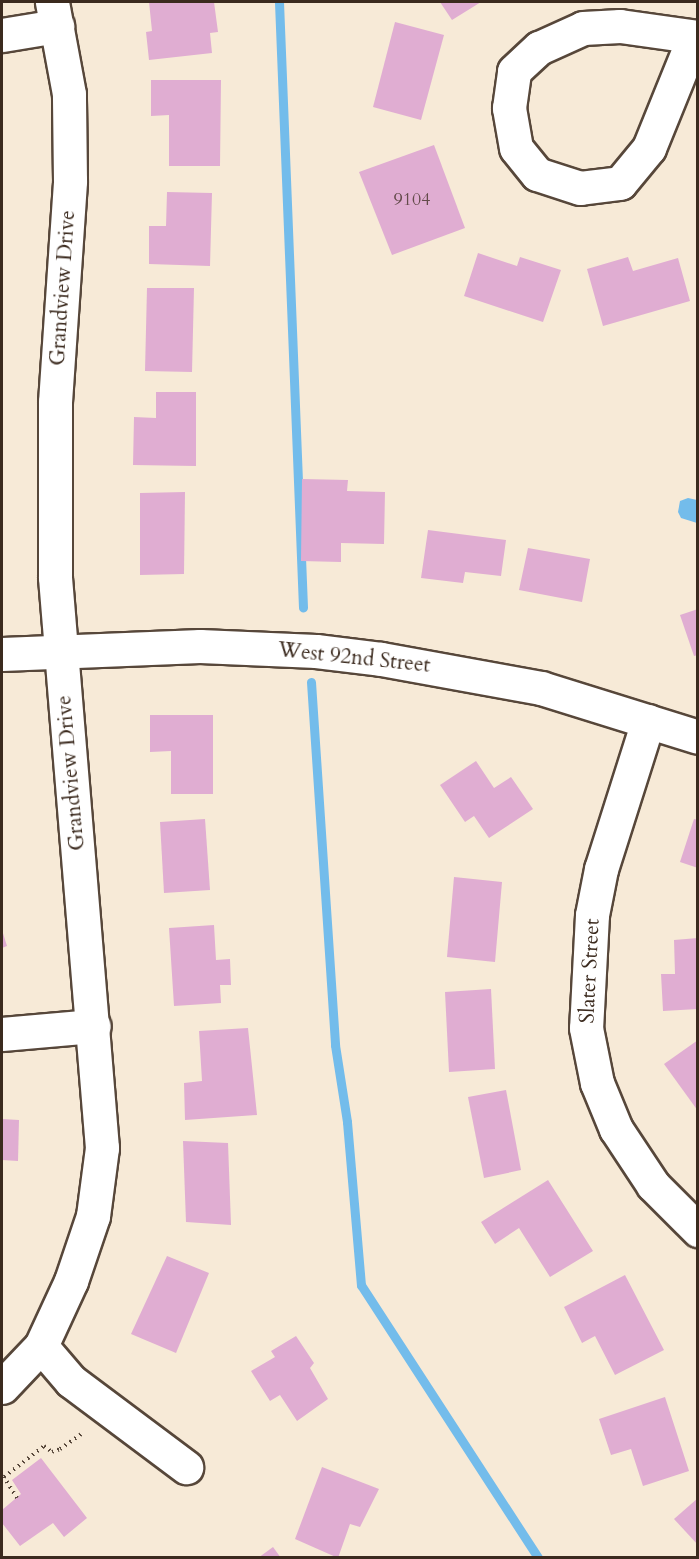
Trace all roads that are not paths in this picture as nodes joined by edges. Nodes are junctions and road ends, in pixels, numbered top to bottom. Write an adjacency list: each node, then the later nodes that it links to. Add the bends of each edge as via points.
1 (55, 14): 2 (street); 4 (street, Grandview Drive, via 69,94 70,181 55,413 53,514)
2 (2, 36)
3 (696, 37): 3 (street, via 620,26 583,28 540,48 514,71 508,108 516,148 537,174 580,188 620,183 649,148)
4 (60, 650): 5 (street, West 92nd Street); 6 (street, West 92nd Street, via 200,646 316,651 541,688); 8 (street, Grandview Drive)
5 (2, 654)
6 (648, 721): 7 (street, West 92nd Street); 10 (street, Slater Street, via 594,903 585,990 586,1028 597,1083 616,1129 653,1185)
7 (698, 737)
8 (94, 1026): 9 (street); 11 (street, Grandview Drive, via 102,1148 99,1182 84,1249)
9 (2, 1034)
10 (698, 1230)
11 (41, 1346): 12 (street, Grandview Drive); 13 (street, via 71,1381)
12 (2, 1387)
13 (186, 1467)

